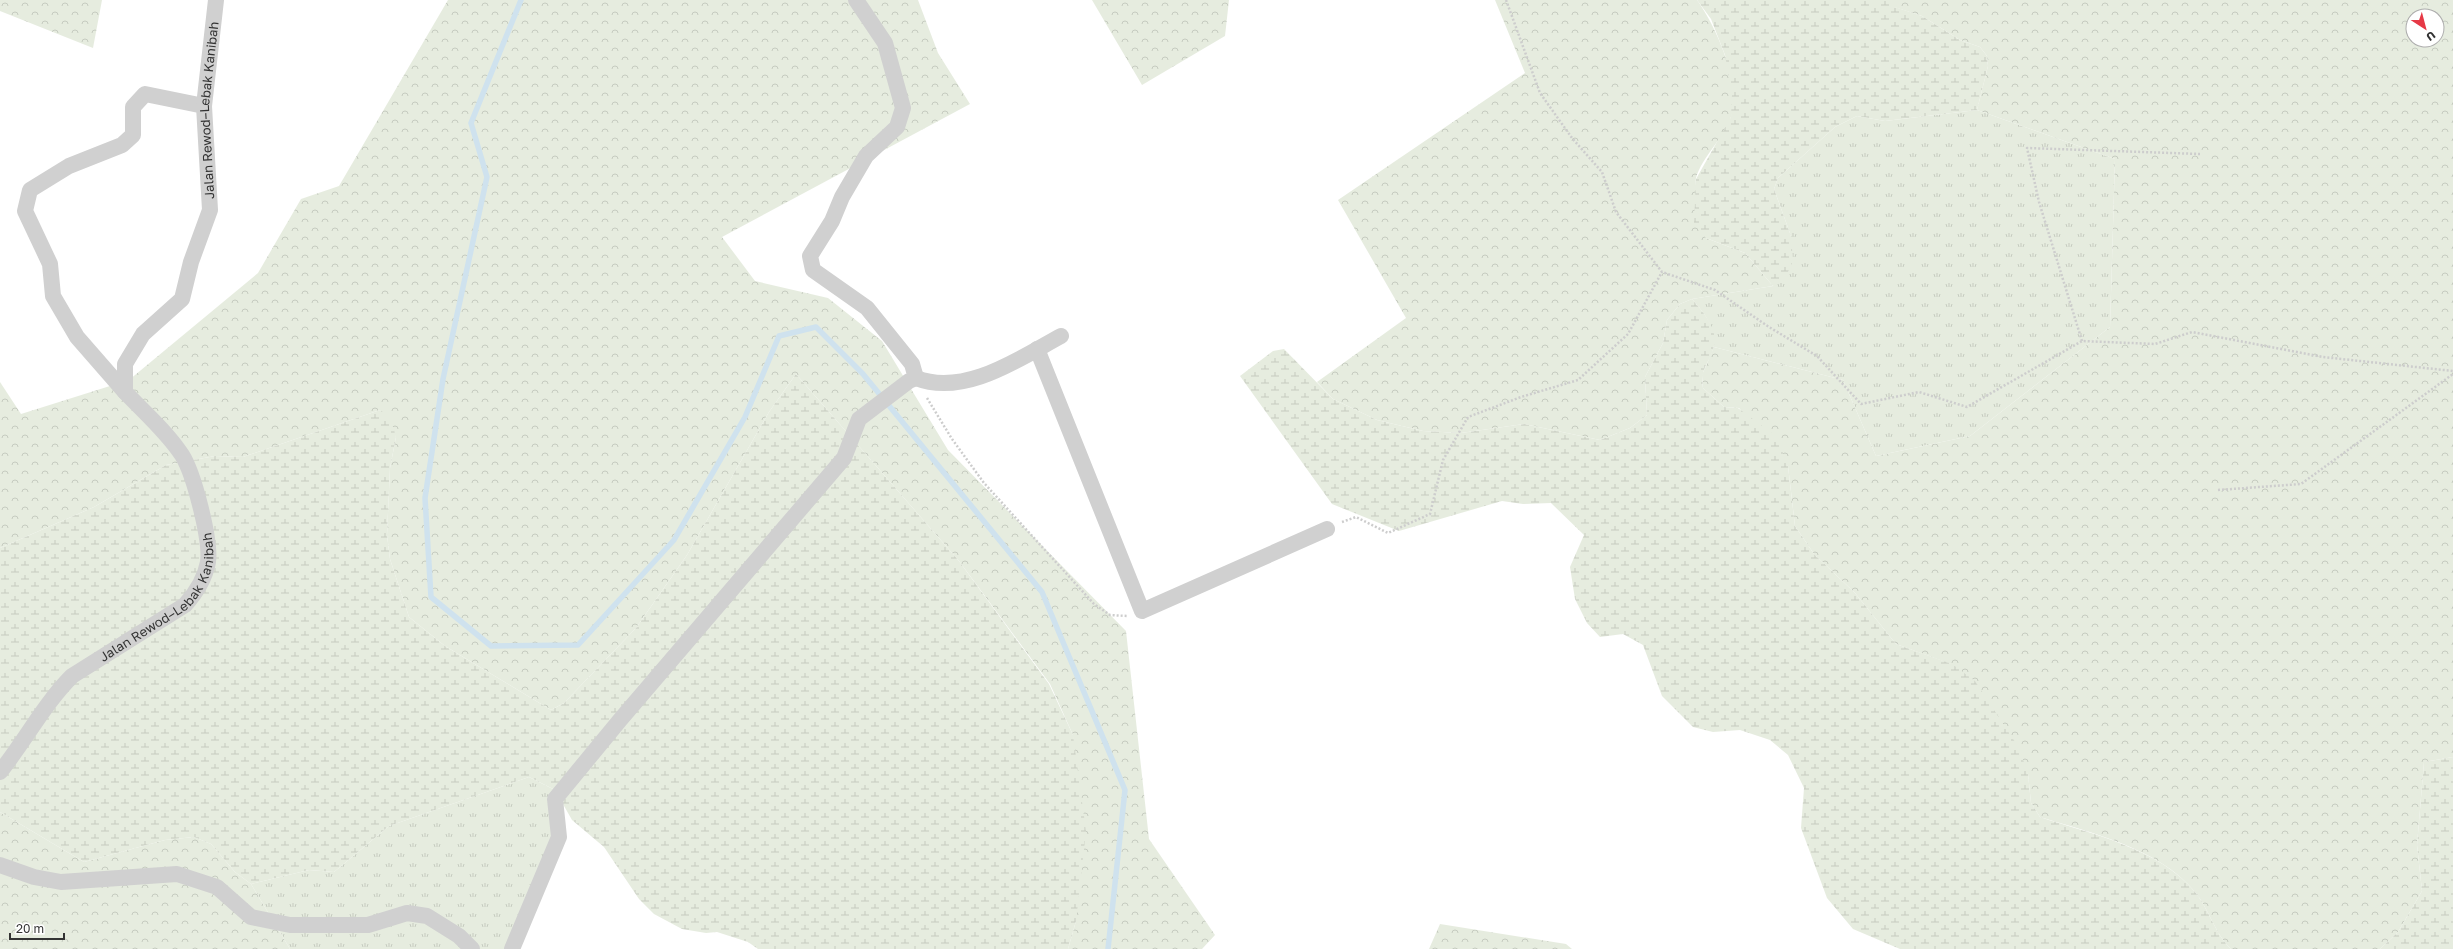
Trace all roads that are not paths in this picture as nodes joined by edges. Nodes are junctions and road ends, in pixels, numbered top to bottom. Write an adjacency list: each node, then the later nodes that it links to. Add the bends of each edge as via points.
1 (216, 0): 3 (street, Jalan Rewod–Lebak Kanibah)
2 (856, 0): 6 (street, via 885,43 903,108 897,127 866,156 842,197 832,221 810,256 813,270 867,308 912,364)
3 (204, 106): 7 (street, Jalan Rewod–Lebak Kanibah, via 210,210 191,262 182,299 143,334 125,364); 7 (street, via 145,94 133,107 133,135 122,145 69,166 30,190 25,211 50,264 53,296 77,337)
4 (1061, 336): 5 (street)
5 (1037, 348): 6 (street, via 997,372 949,383); 8 (street, via 1142,611)
6 (912, 380): 12 (street, via 859,419 844,458 555,799 559,837)
7 (124, 392): 9 (street, Jalan Rewod–Lebak Kanibah, via 170,439 183,457 197,494 208,562 196,593 185,605 72,676)
8 (1327, 529)
9 (0, 772)
10 (0, 865): 11 (street, via 34,877 61,882 177,874 217,887 251,916 290,926 368,925 407,913 427,916 460,936)
11 (472, 949)
12 (512, 949)

